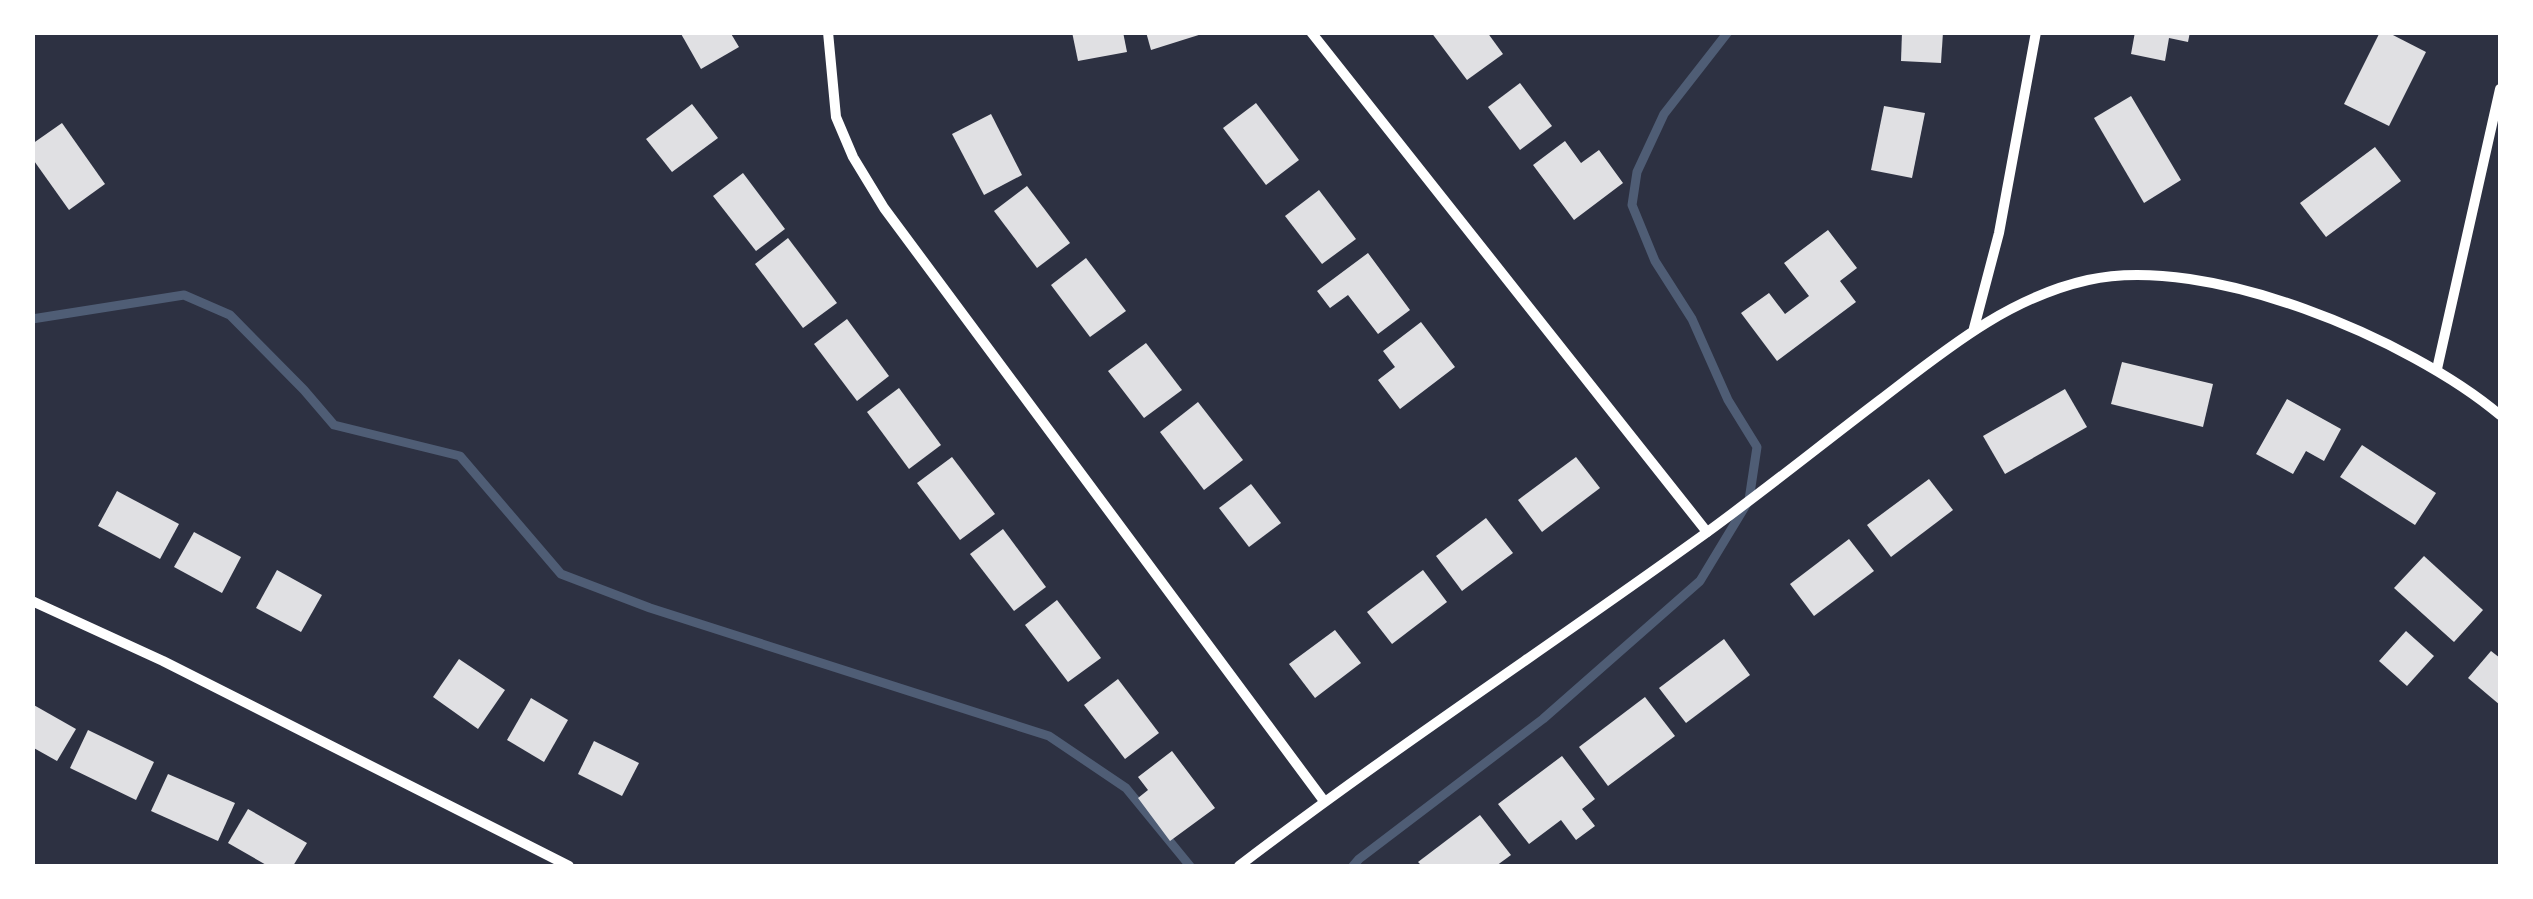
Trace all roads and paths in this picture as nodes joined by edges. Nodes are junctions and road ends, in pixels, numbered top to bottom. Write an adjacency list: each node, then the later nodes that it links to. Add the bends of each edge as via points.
1 (828, 32): 10 (street, via 836,117 884,208)
2 (1311, 32): 8 (street)
3 (2036, 32): 5 (street)
4 (2500, 89): 6 (street)
5 (1974, 328): 6 (street, via 2087,280 2166,275 2298,308); 8 (street)
6 (2437, 369): 7 (street)
7 (2500, 415)
8 (1707, 532): 10 (street)
9 (32, 601): 11 (street)
10 (1324, 801): 12 (street)
11 (569, 866)
12 (1239, 866)

